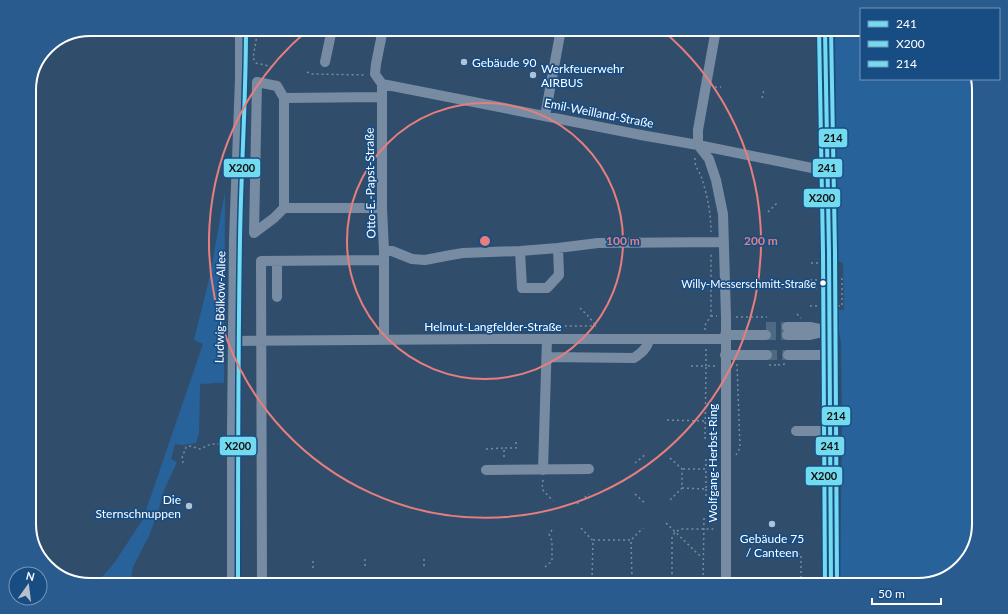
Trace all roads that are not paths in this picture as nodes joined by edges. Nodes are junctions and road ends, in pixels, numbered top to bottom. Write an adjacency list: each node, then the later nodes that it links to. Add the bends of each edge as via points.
1 (240, 36): 29 (street, Ludwig-Bölkow-Allee)
2 (331, 36): 7 (street)
3 (382, 36): 8 (street, via 375,74)
4 (561, 36): 11 (street)
5 (715, 36): 12 (street, via 698,130)
6 (825, 36): 13 (street)
7 (325, 62)
8 (382, 84): 10 (street, Otto-E.-Papst-Straße); 11 (street, Emil-Weilland-Straße)
9 (284, 98): 10 (street); 14 (street); 14 (street, via 277,86 257,82 254,233)
10 (382, 98): 15 (street, Otto-E.-Papst-Straße)
11 (545, 116): 12 (street, Emil-Weilland-Straße)
12 (698, 145): 13 (street, Emil-Weilland-Straße); 16 (street, Wolfgang-Herbst-Ring, via 709,159 716,180 723,214)
13 (828, 170): 24 (street)
14 (284, 208): 15 (street)
15 (382, 208): 19 (street, Otto-E.-Papst-Straße)
16 (724, 242): 17 (street, via 598,243); 25 (street, Wolfgang-Herbst-Ring)
17 (558, 248): 18 (street); 18 (street, via 559,275 547,288 522,288)
18 (520, 251): 19 (street, via 463,253 426,260 412,260 392,251)
19 (384, 255): 20 (street); 28 (street, Otto-E.-Papst-Straße)
20 (277, 261): 21 (street); 30 (street, via 261,261)
21 (278, 297)
22 (767, 326): 25 (street, Helmut-Langfelder-Straße, via 741,335)
23 (787, 331): 24 (street, via 810,334)
24 (829, 331): 34 (street)
25 (725, 337): 27 (street, Helmut-Langfelder-Straße); 32 (street, Wolfgang-Herbst-Ring)
26 (547, 339): 27 (street, Helmut-Langfelder-Straße); 28 (street, Helmut-Langfelder-Straße); 35 (street)
27 (649, 339): 35 (street, via 648,344 634,358)
28 (384, 340): 30 (street, Helmut-Langfelder-Straße)
29 (233, 341): 30 (street, Helmut-Langfelder-Straße); 41 (street, Ludwig-Bölkow-Allee)
30 (262, 341): 42 (street)
31 (788, 354): 34 (street)
32 (725, 355): 33 (street); 43 (street, Wolfgang-Herbst-Ring, via 726,529)
33 (767, 355)
34 (830, 355): 37 (street)
35 (547, 357): 40 (street)
36 (796, 431): 37 (street)
37 (830, 431): 44 (street)
38 (589, 469): 40 (street)
39 (486, 470): 40 (street)
40 (543, 470)
41 (232, 578)
42 (262, 578)
43 (723, 578)
44 (831, 578)

